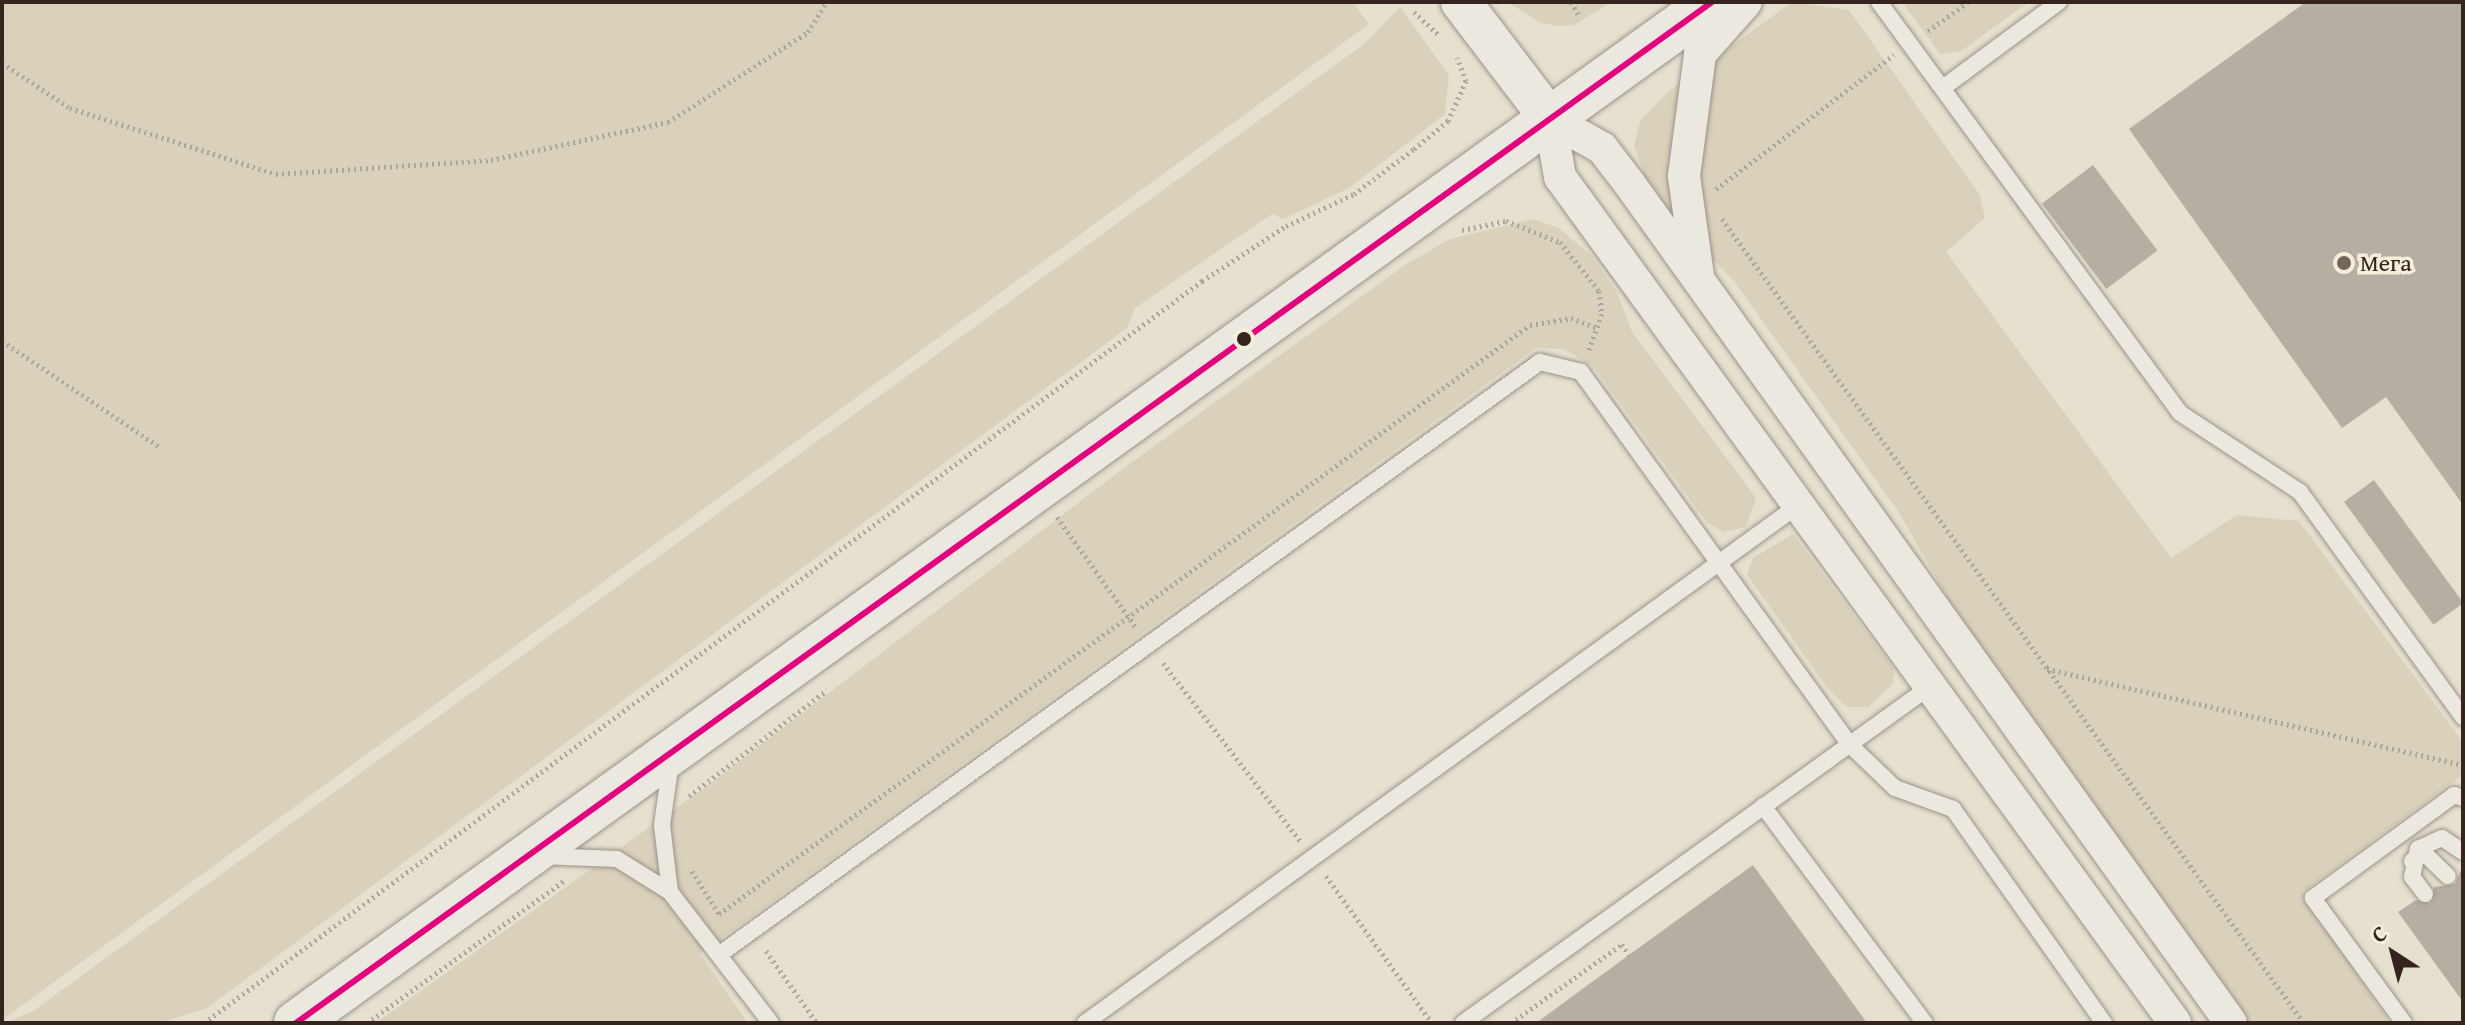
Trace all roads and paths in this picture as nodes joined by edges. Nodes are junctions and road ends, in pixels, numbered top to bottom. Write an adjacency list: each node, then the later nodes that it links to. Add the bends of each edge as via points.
1 (827, 2): 14 (path, via 808,32 668,122 491,160 276,174 70,108)
2 (1461, 2): 16 (street)
3 (1571, 2): 10 (path)
4 (1712, 2): 16 (main road)
5 (1746, 2): 20 (street, via 1700,54 1685,145)
6 (1879, 2): 12 (lane)
7 (1968, 2): 12 (path)
8 (2059, 2): 15 (lane)
9 (1414, 12): 11 (path)
10 (1579, 16)
11 (1443, 39)
12 (1911, 43): 15 (lane); 17 (path, via 1706,197)
13 (1453, 48): 55 (path, via 1466,81 1448,121 1414,149 1354,194 1286,226 1202,281)
14 (2, 63)
15 (1944, 87): 35 (lane, via 2180,413 2300,492)
16 (1550, 119): 20 (street, via 1602,148); 26 (street, via 1560,177); 37 (main road)
17 (1705, 184)
18 (1715, 210): 32 (path)
19 (1449, 235): 21 (path, via 1506,221 1560,242 1599,291)
20 (1699, 283): 66 (street)
21 (1597, 328): 23 (path); 30 (path, via 1571,318 1530,325)
22 (2, 341): 24 (path)
23 (1581, 372): 29 (lane); 31 (lane, via 1540,362)
24 (160, 447)
25 (1067, 504): 27 (path)
26 (1797, 506): 29 (lane); 34 (street)
27 (1055, 513): 28 (path); 30 (path)
28 (1042, 522)
29 (1718, 563): 36 (lane); 44 (lane)
30 (1129, 617): 31 (path); 47 (path, via 719,914)
31 (1149, 644): 44 (path); 52 (lane)
32 (2046, 669): 38 (path); 67 (path)
33 (838, 681): 41 (path, via 699,783)
34 (1928, 688): 36 (lane); 65 (street)
35 (2463, 717)
36 (1849, 744): 40 (lane); 64 (lane, via 1895,788 1953,809)
37 (672, 751): 41 (lane); 43 (main road)
38 (2463, 765)
39 (2463, 798): 68 (lane, via 2454,795 2313,898)
40 (1763, 806): 61 (lane); 63 (lane)
41 (662, 825): 49 (lane)
42 (2463, 852): 46 (lane, via 2442,838 2429,841)
43 (528, 856): 45 (lane); 54 (main road)
44 (1313, 858): 59 (lane); 60 (path)
45 (617, 859): 49 (lane); 56 (path, via 570,876)
46 (2412, 861): 48 (lane, via 2424,853); 50 (lane, via 2412,877)
47 (688, 864)
48 (2448, 876)
49 (670, 892): 52 (lane)
50 (2425, 894)
51 (766, 951): 58 (path)
52 (720, 954): 57 (lane)
53 (1629, 955): 62 (path, via 1622,944)
54 (300, 1021)
55 (204, 1023)
56 (367, 1023)
57 (771, 1023)
58 (817, 1023)
59 (1085, 1023)
60 (1432, 1023)
61 (1463, 1023)
62 (1511, 1023)
63 (1925, 1023)
64 (2104, 1023)
65 (2175, 1023)
66 (2231, 1023)
67 (2304, 1023)
68 (2404, 1023)

